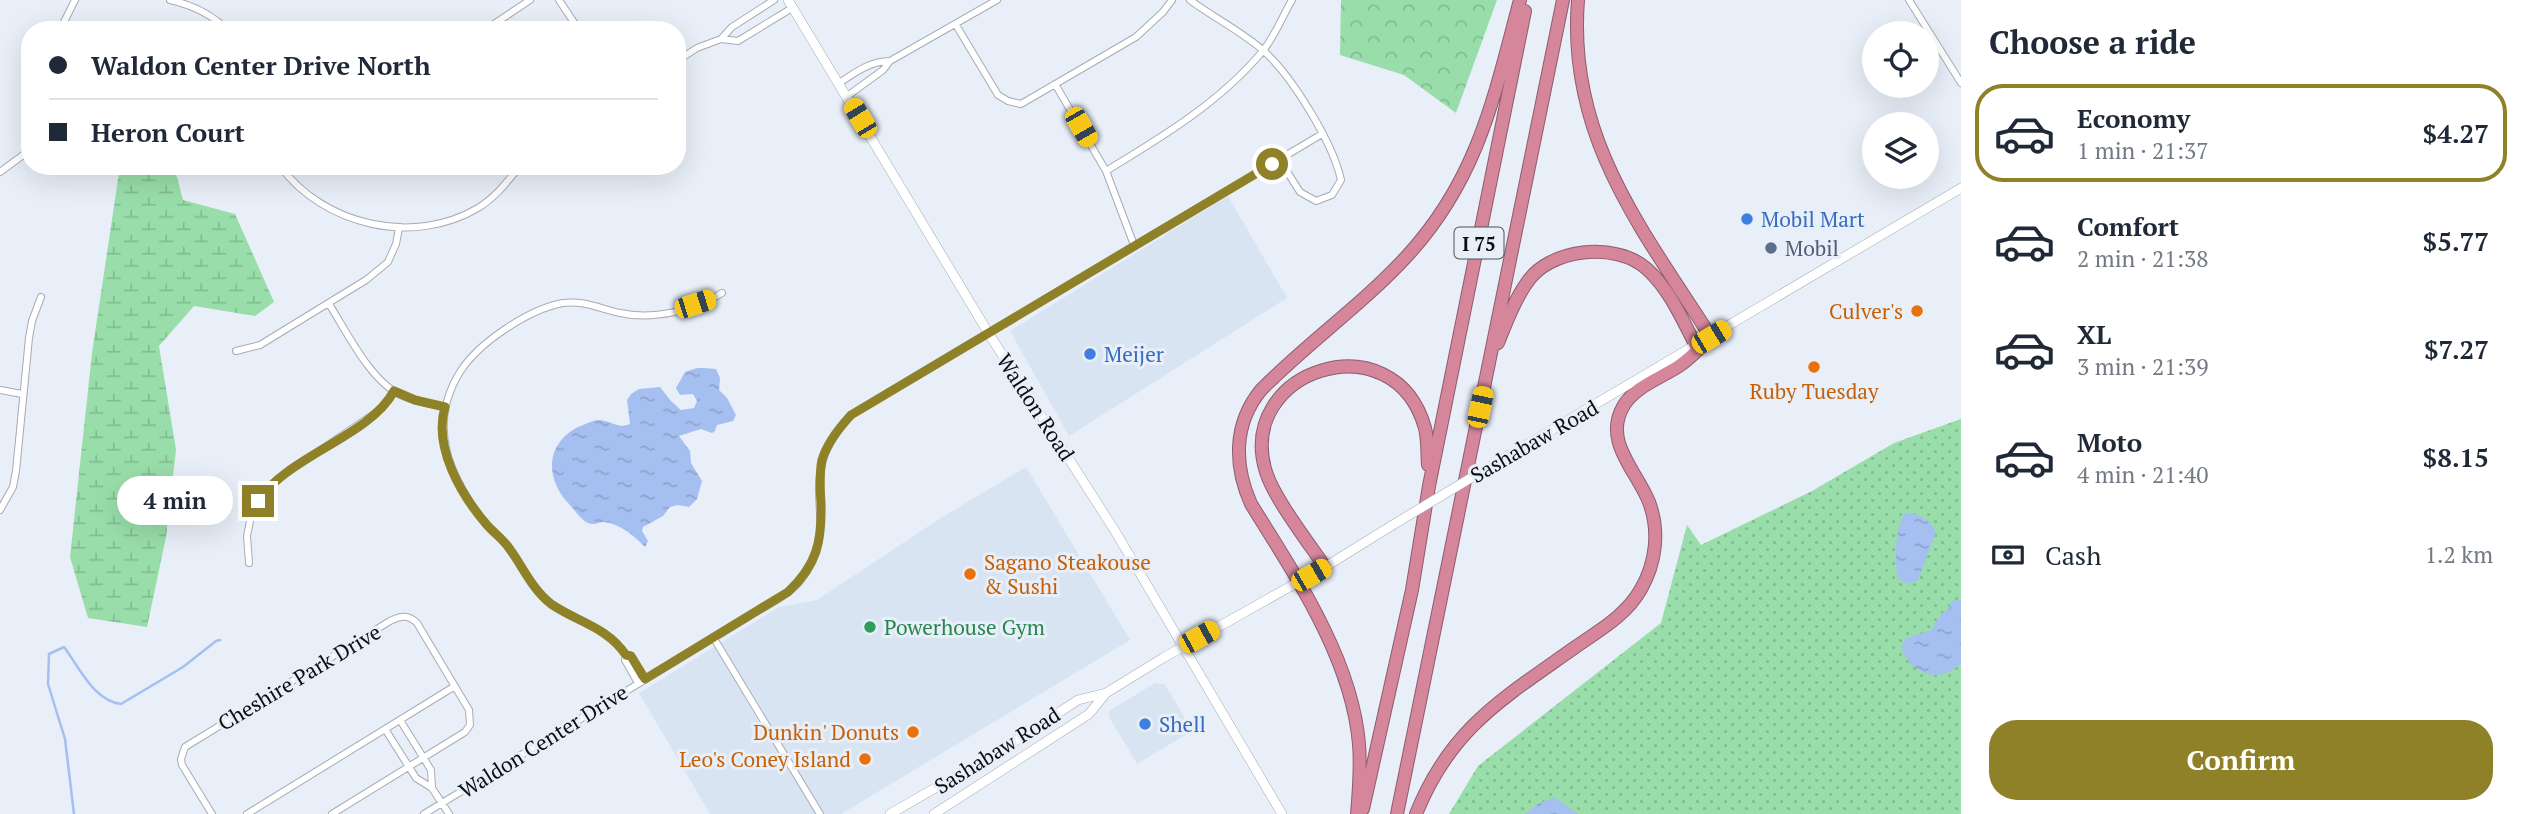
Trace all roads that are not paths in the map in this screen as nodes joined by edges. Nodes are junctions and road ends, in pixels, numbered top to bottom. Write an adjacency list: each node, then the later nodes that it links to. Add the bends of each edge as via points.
1 (75, 0): 16 (street)
2 (170, 0): 17 (street, via 189,4)
3 (530, 0): 18 (street)
4 (559, 0): 19 (street)
5 (774, 0): 21 (street)
6 (997, 0): 20 (street)
7 (1172, 0): 27 (street, via 1136,37)
8 (1190, 0): 22 (street)
9 (1292, 0): 22 (street)
10 (1520, 0): 55 (highway, via 1488,120 1447,204 1390,273 1261,390 1243,422 1238,460 1244,489)
11 (1527, 0): 51 (highway, I 75)
12 (1563, 0): 46 (highway, I 75)
13 (1578, 0): 43 (highway, via 1576,44 1581,77 1606,163 1647,240)
14 (1909, 0): 25 (street)
15 (790, 4): 21 (street, via 738,41); 26 (main road, Waldon Road)
16 (64, 21)
17 (217, 21)
18 (498, 21)
19 (574, 21)
20 (956, 25): 24 (street); 27 (street, via 998,95 1021,104)
21 (720, 40): 23 (street)
22 (1264, 51): 29 (street, via 1285,73); 32 (street, via 1214,100)
23 (686, 55)
24 (890, 61): 26 (street, via 879,61); 28 (street)
25 (1961, 83)
26 (838, 84): 28 (main road, Waldon Road)
27 (1055, 84): 32 (street)
28 (846, 97): 42 (main road, Waldon Road)
29 (1322, 134): 31 (street, Waldon Center Drive); 31 (street, via 1337,161 1341,180 1332,195 1316,201 1300,192)
30 (21, 157): 33 (street)
31 (1279, 159): 38 (street, Waldon Center Drive)
32 (1106, 171): 38 (street)
33 (0, 172)
34 (288, 175): 37 (street, via 321,204 348,217)
35 (512, 175): 37 (street, via 477,208 432,227)
36 (1961, 188): 43 (main road, Sashabaw Road)
37 (399, 228): 41 (street, via 388,262)
38 (1134, 245): 42 (street, Waldon Center Drive)
39 (722, 293): 50 (street, via 665,314 643,317 584,303 546,307 486,343 467,361)
40 (41, 297): 49 (street, via 32,321)
41 (329, 304): 45 (street, via 260,345); 48 (street, via 369,366)
42 (989, 334): 56 (street, Waldon Center Drive, via 851,415 839,428 822,462 820,541 811,564 788,592); 57 (main road, Waldon Road)
43 (1711, 337): 44 (main road, Sashabaw Road); 83 (highway, via 1681,365 1635,392 1618,419 1619,447 1646,495 1655,525 1654,555 1642,589 1614,620 1471,726 1444,758)
44 (1696, 346): 46 (highway, via 1667,290 1645,267 1608,253 1584,251 1545,265 1526,282); 54 (main road, Sashabaw Road, bridge)
45 (236, 351)
46 (1485, 379): 82 (highway, I 75)
47 (0, 390): 49 (street)
48 (394, 391): 50 (street); 53 (street, via 382,408 264,492 247,536)
49 (22, 394): 52 (street, via 13,487)
50 (445, 407): 58 (street, via 443,433 449,462 487,525 508,546 541,595 620,645)
51 (1429, 486): 54 (highway, via 1424,426 1414,403 1397,384 1373,370 1346,366 1309,374 1289,387 1268,419 1263,459 1272,485); 81 (highway, I 75, via 1410,601)
52 (0, 510)
53 (250, 563)
54 (1325, 567): 55 (main road, Sashabaw Road)
55 (1297, 583): 57 (main road, Sashabaw Road); 80 (highway, via 1332,645 1348,689 1359,742)
56 (713, 637): 58 (street, Waldon Center Drive); 76 (street)
57 (1183, 646): 60 (main road, Sashabaw Road); 79 (main road, Waldon Road)
58 (641, 681): 69 (street, Waldon Center Drive)
59 (455, 686): 61 (street); 65 (street, Cheshire Park Drive, via 470,710 471,725); 71 (street, Cheshire Park Drive, via 415,620 406,616 395,619 186,747 182,765)
60 (1106, 693): 62 (main road, Sashabaw Road, via 1078,700); 64 (main road, Sashabaw Road, via 1089,714)
61 (400, 720): 63 (street); 65 (street)
62 (1046, 721): 64 (main road); 68 (main road, Sashabaw Road)
63 (385, 729): 66 (street); 72 (street)
64 (1056, 735): 70 (main road, Sashabaw Road)
65 (423, 758): 66 (street, Cheshire Park Drive); 67 (street, via 432,772)
66 (408, 767): 67 (street); 73 (street, Cheshire Park Drive)
67 (432, 788): 69 (street)
68 (936, 788): 70 (main road, via 945,794); 77 (main road, Sashabaw Road)
69 (442, 803): 74 (street, Waldon Center Drive); 75 (street)
70 (944, 807): 78 (main road, Sashabaw Road)
71 (212, 814)
72 (247, 814)
73 (332, 814)
74 (424, 814)
75 (449, 814)
76 (820, 814)
77 (890, 814)
78 (934, 814)
79 (1282, 814)
80 (1357, 814)
81 (1363, 814)
82 (1397, 814)
83 (1416, 814)

